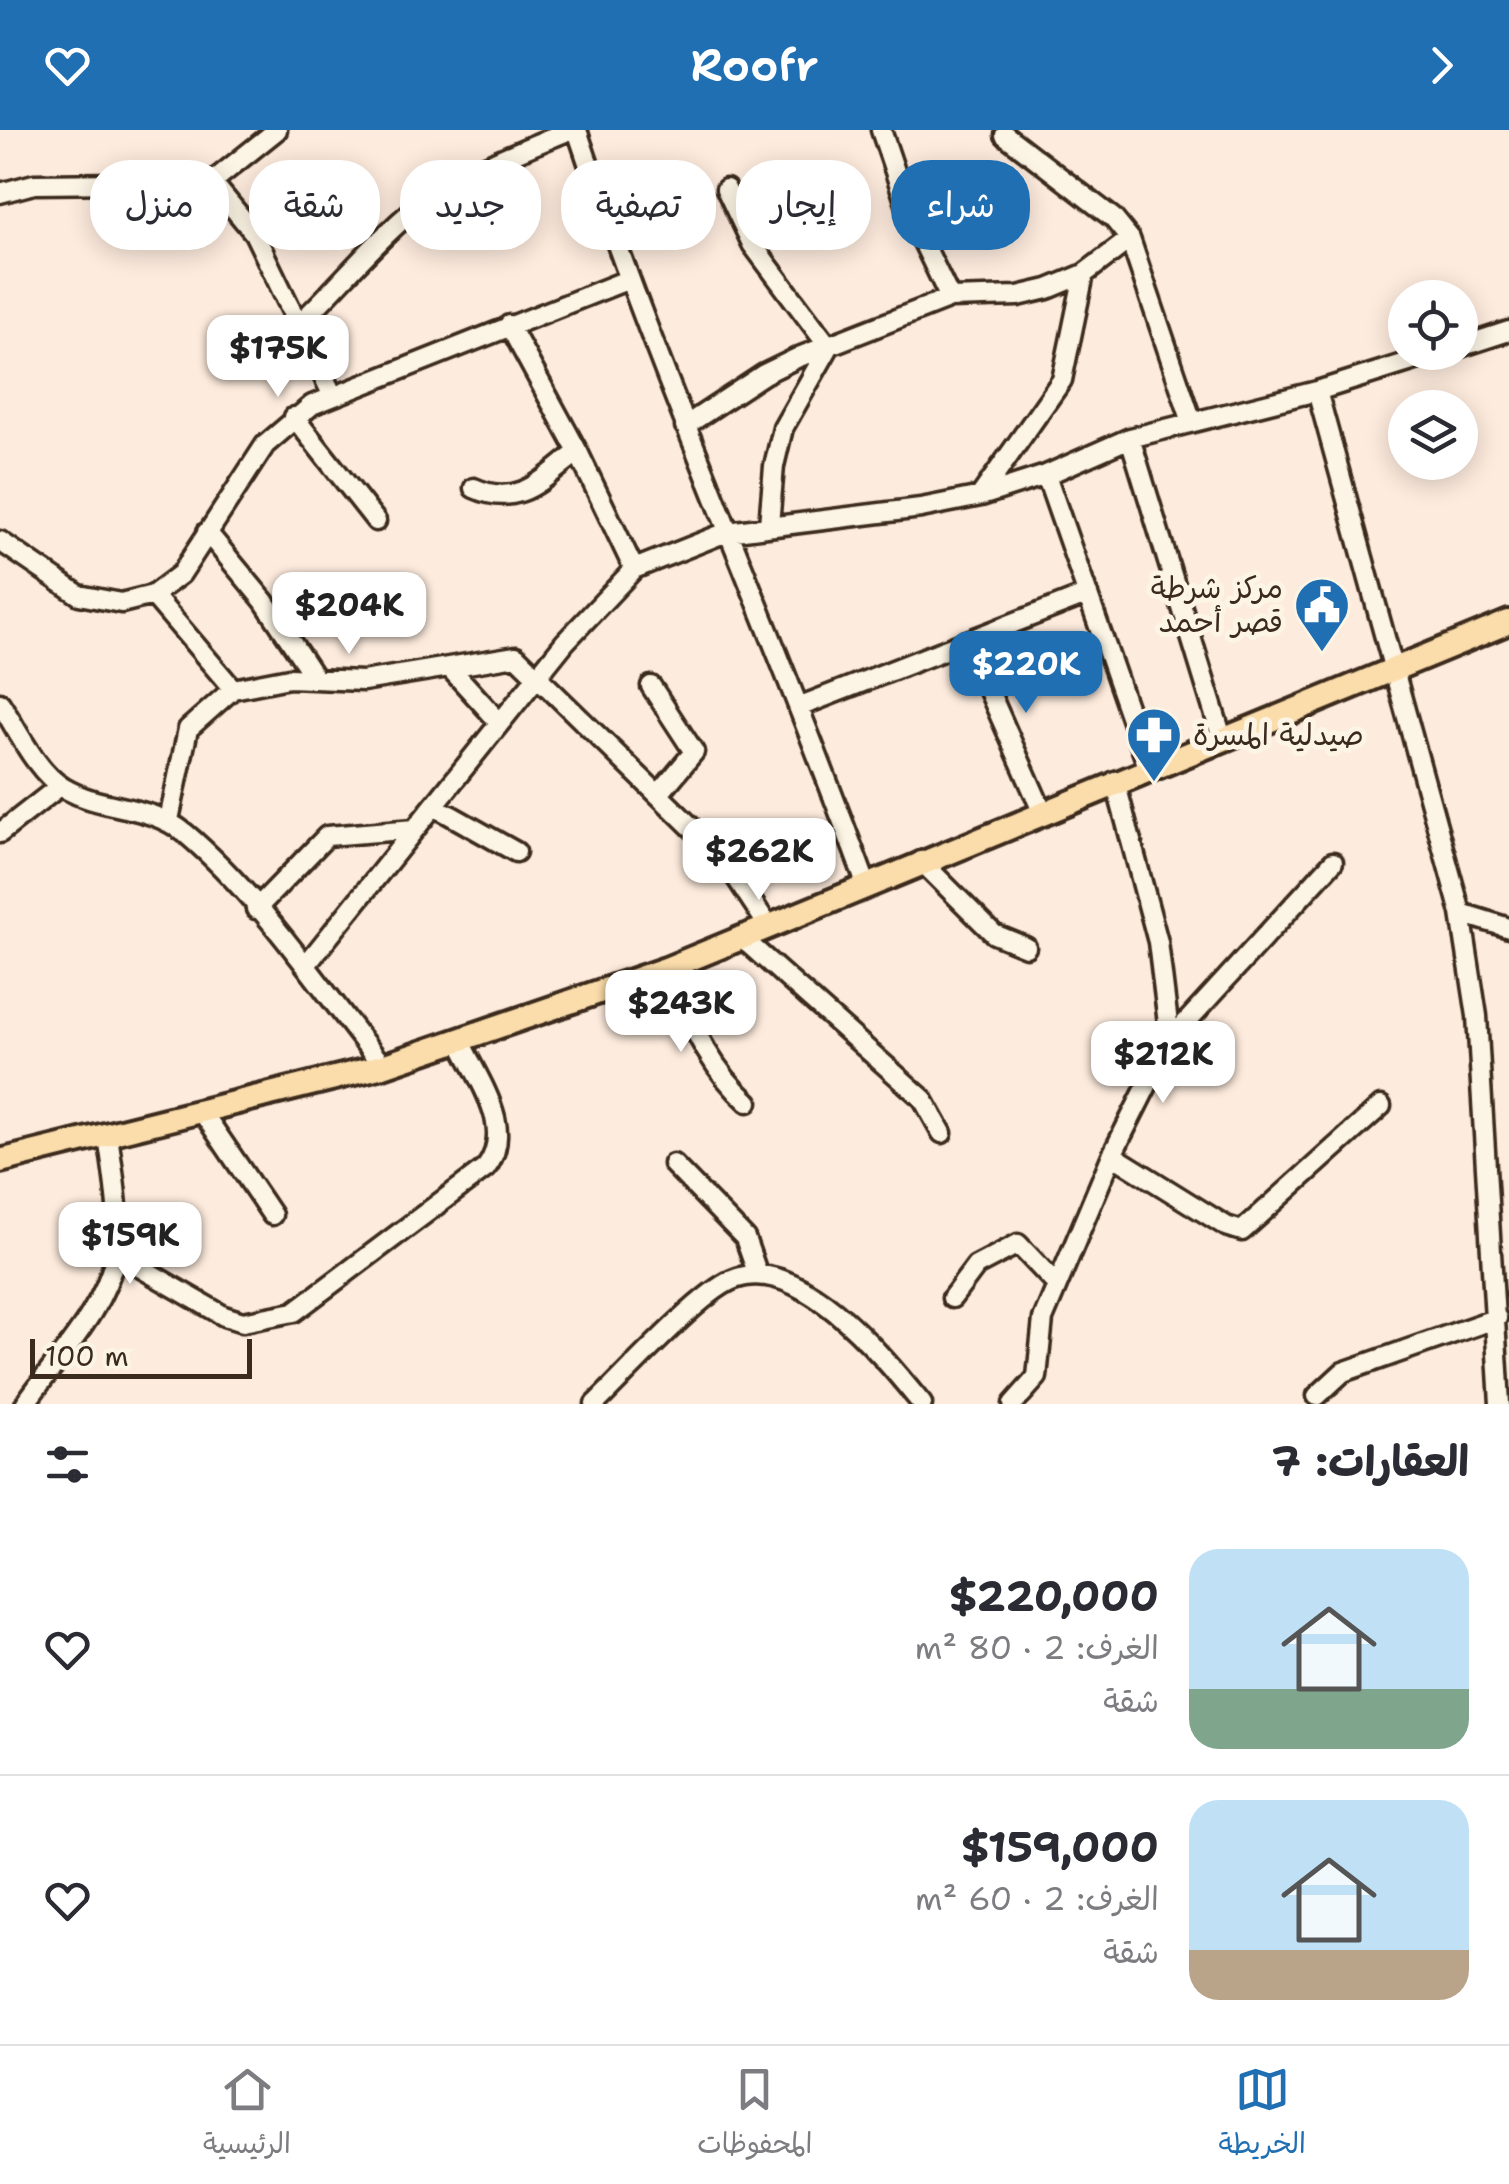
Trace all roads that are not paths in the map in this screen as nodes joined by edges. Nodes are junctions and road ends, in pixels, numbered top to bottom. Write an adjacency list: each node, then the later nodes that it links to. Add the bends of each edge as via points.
1 (276, 130): 5 (street)
2 (573, 130): 12 (street); 14 (street, via 494,161 428,199)
3 (880, 130): 13 (street, via 909,213)
4 (1005, 135): 10 (street, via 1113,218)
5 (229, 168)
6 (90, 183): 8 (street, via 34,184)
7 (726, 189): 18 (street, via 752,244)
8 (0, 194)
9 (229, 203): 14 (street, via 254,233)
10 (1130, 239): 11 (street); 23 (street)
11 (1084, 274): 13 (street, via 1018,296); 29 (street, via 1062,380)
12 (627, 280): 15 (street); 24 (street)
13 (950, 298): 18 (street)
14 (300, 323): 21 (street)
15 (509, 325): 21 (street); 26 (street)
16 (1509, 331): 17 (street)
17 (1478, 340)
18 (829, 347): 24 (street, via 764,374); 31 (street, via 783,428)
19 (1388, 369): 20 (street)
20 (1317, 391): 23 (street); 41 (street)
21 (332, 394): 22 (street)
22 (294, 417): 30 (street); 32 (street, via 265,446)
23 (1192, 422): 25 (street)
24 (686, 426): 33 (street)
25 (1130, 438): 27 (street); 49 (street)
26 (578, 452): 28 (street, via 525,491 496,498); 35 (street)
27 (1046, 474): 29 (street); 36 (street)
28 (474, 488)
29 (981, 496): 31 (street)
30 (376, 521)
31 (770, 525): 33 (street)
32 (208, 532): 37 (street, via 181,574); 43 (street)
33 (727, 532): 35 (street); 47 (street)
34 (0, 541): 37 (street, via 79,596 121,603)
35 (634, 569): 42 (street)
36 (1088, 594): 39 (street); 50 (street)
37 (153, 595): 45 (street)
38 (1509, 622): 41 (main road)
39 (967, 641): 47 (street); 55 (street)
40 (450, 668): 42 (street, via 509,654); 43 (street, via 363,681); 48 (street)
41 (1393, 670): 49 (main road); 64 (street)
42 (538, 676): 48 (street); 53 (street)
43 (315, 678): 45 (street)
44 (651, 686): 53 (street, via 694,752)
45 (233, 689): 56 (street, via 188,729)
46 (0, 703): 52 (street)
47 (801, 706): 62 (street)
48 (500, 722): 54 (street)
49 (1222, 738): 50 (main road)
50 (1148, 767): 51 (main road)
51 (1115, 780): 55 (main road); 71 (street, via 1158,942)
52 (60, 786): 56 (street); 58 (street)
53 (659, 794): 65 (street, via 724,858)
54 (434, 806): 57 (street); 59 (street)
55 (1042, 811): 60 (main road)
56 (168, 820): 63 (street)
57 (415, 829): 63 (street, via 327,836); 69 (street)
58 (0, 833)
59 (516, 852)
60 (921, 861): 62 (main road); 68 (street, via 994,934)
61 (1333, 862): 71 (street)
62 (866, 884): 65 (main road)
63 (256, 909): 69 (street)
64 (1461, 913): 66 (street); 87 (street, via 1476,1016)
65 (770, 927): 67 (main road)
66 (1509, 928)
67 (742, 938): 70 (main road); 77 (street, via 923,1099)
68 (1026, 947)
69 (306, 965): 73 (street)
70 (666, 970): 72 (main road); 74 (street, via 706,1052)
71 (1170, 1040): 79 (street)
72 (460, 1041): 73 (main road); 83 (street, via 499,1126 496,1154 294,1312 243,1322 224,1316)
73 (383, 1066): 76 (main road)
74 (748, 1102)
75 (1381, 1106): 79 (street, via 1242,1231)
76 (201, 1110): 78 (main road); 82 (street)
77 (942, 1133)
78 (108, 1135): 80 (main road); 83 (street)
79 (1112, 1156): 85 (street)
80 (0, 1161)
81 (673, 1164): 84 (street, via 745,1238)
82 (272, 1215)
83 (116, 1253): 90 (street, via 96,1302)
84 (758, 1275): 89 (street, via 787,1281 828,1304); 91 (street, via 716,1288)
85 (1057, 1284): 86 (street, via 1018,1244 976,1266); 92 (street, via 1039,1335 1038,1377)
86 (952, 1298)
87 (1497, 1318): 88 (street, via 1344,1372); 93 (street)
88 (1317, 1396)
89 (914, 1401)
90 (25, 1404)
91 (595, 1404)
92 (1013, 1404)
93 (1500, 1404)

